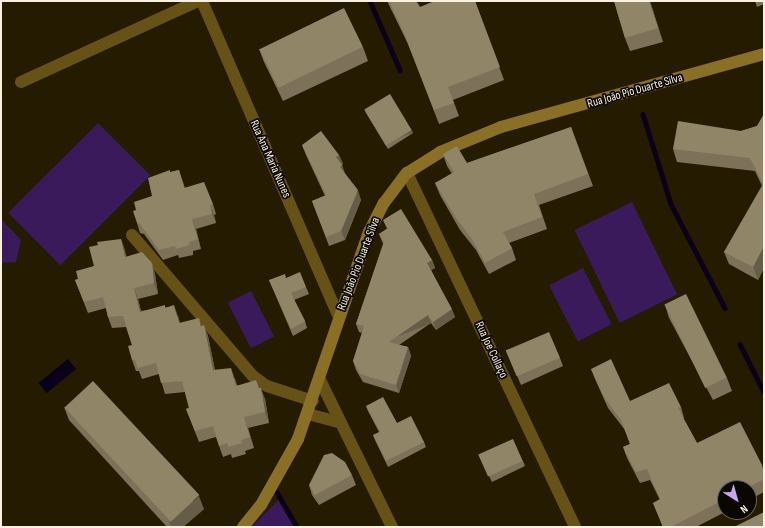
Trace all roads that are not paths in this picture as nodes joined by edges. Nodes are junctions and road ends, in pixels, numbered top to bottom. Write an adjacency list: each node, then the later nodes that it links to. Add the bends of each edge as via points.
1 (198, 1): 4 (street)
2 (202, 1): 7 (street, Rua Ana Maria Nunes)
3 (764, 54): 5 (main road, Rua João Pio Duarte Silva, via 481,134 440,152)
4 (21, 82)
5 (407, 174): 7 (main road, Rua João Pio Duarte Silva, via 384,204 369,232); 14 (street, Rua Joe Collaço)
6 (132, 235): 9 (street, via 253,376 267,386)
7 (339, 318): 8 (main road, Rua João Pio Duarte Silva)
8 (320, 380): 9 (main road, Rua João Pio Duarte Silva); 11 (street)
9 (313, 401): 10 (main road, Rua João Pio Duarte Silva)
10 (308, 414): 11 (street); 12 (main road, Rua João Pio Duarte Silva, via 274,485)
11 (341, 423): 13 (street)
12 (243, 527)
13 (392, 527)
14 (575, 527)

